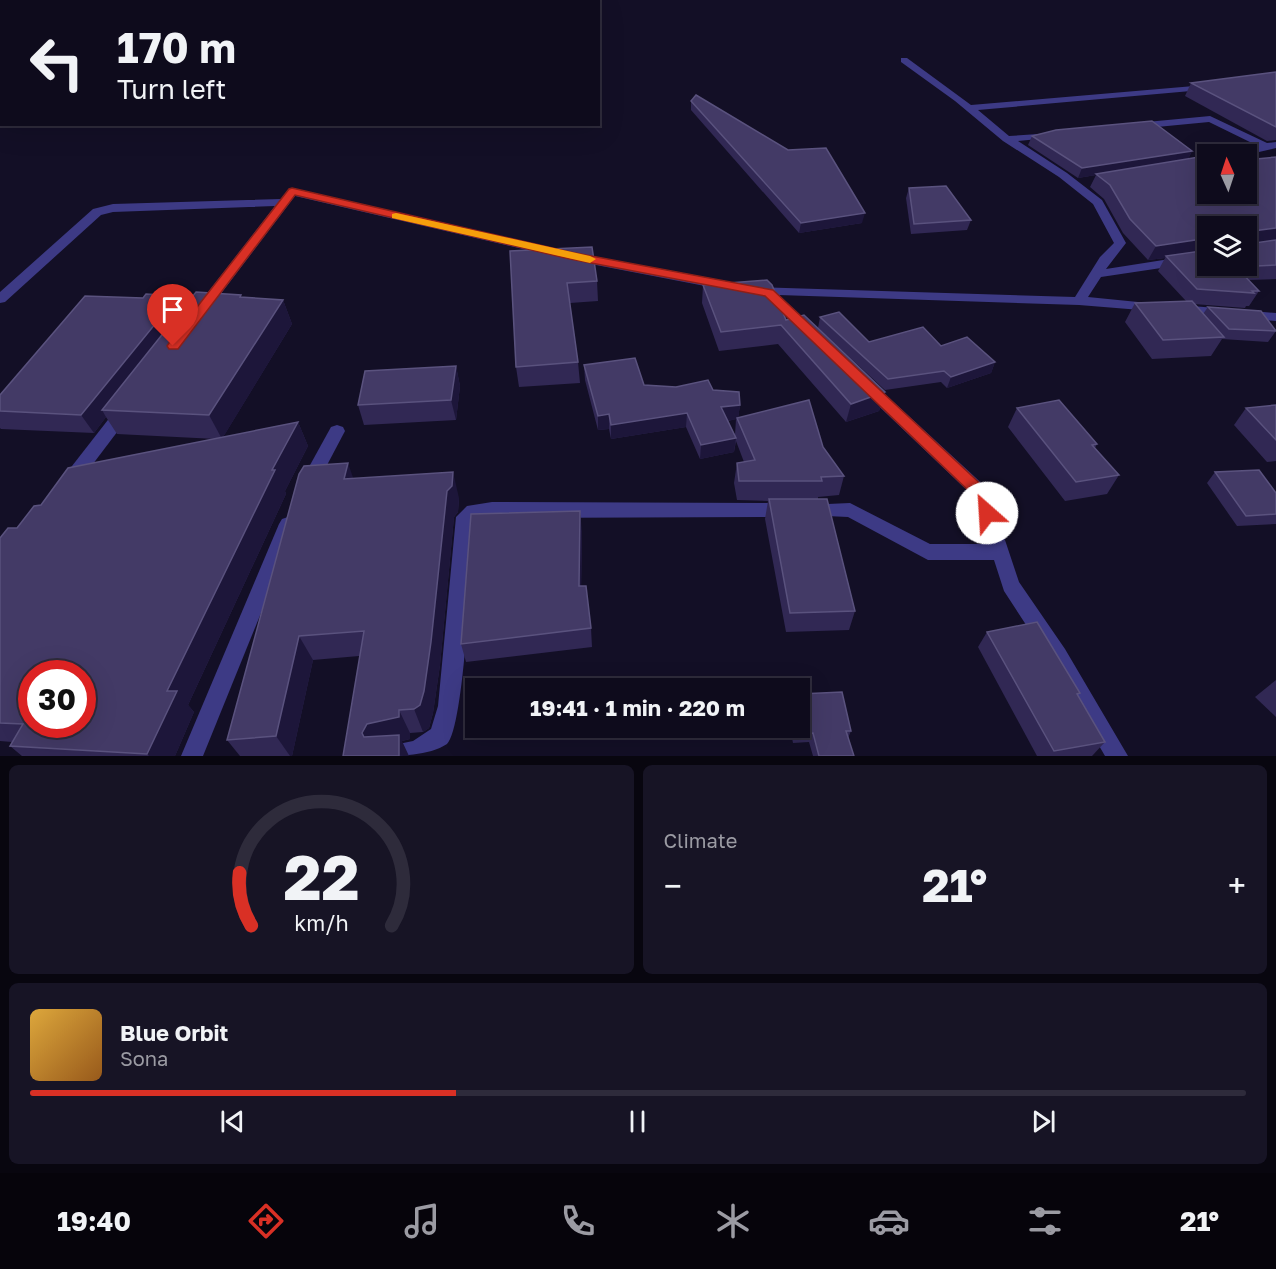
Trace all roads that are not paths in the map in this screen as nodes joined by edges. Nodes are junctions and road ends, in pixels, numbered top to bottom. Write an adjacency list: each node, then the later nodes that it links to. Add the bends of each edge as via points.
1 (904, 60): 3 (street)
2 (1191, 88): 3 (street)
3 (969, 108): 6 (street)
4 (1121, 128): 7 (street, via 1210,119)
5 (1065, 133): 6 (street)
6 (1007, 139): 10 (street, via 1081,184 1098,202 1120,243)
7 (1271, 146)
8 (284, 202): 11 (street, via 292,192 570,256); 12 (street, via 113,208 97,212); 15 (street)
9 (1197, 259): 10 (street)
10 (1096, 274): 13 (street)
11 (769, 293): 13 (street); 16 (street)
12 (0, 299)
13 (1079, 302): 14 (street)
14 (1276, 317)
15 (192, 322)
16 (822, 344)
17 (856, 376): 21 (street, via 982,494)
18 (135, 397): 20 (street)
19 (337, 431): 22 (street, via 296,507)
20 (63, 489)
21 (999, 552): 23 (street, via 928,552 850,510 473,511 465,517 449,706 440,736 417,752); 24 (street, via 1011,585)
22 (192, 756)
23 (387, 756)
24 (1117, 756)

